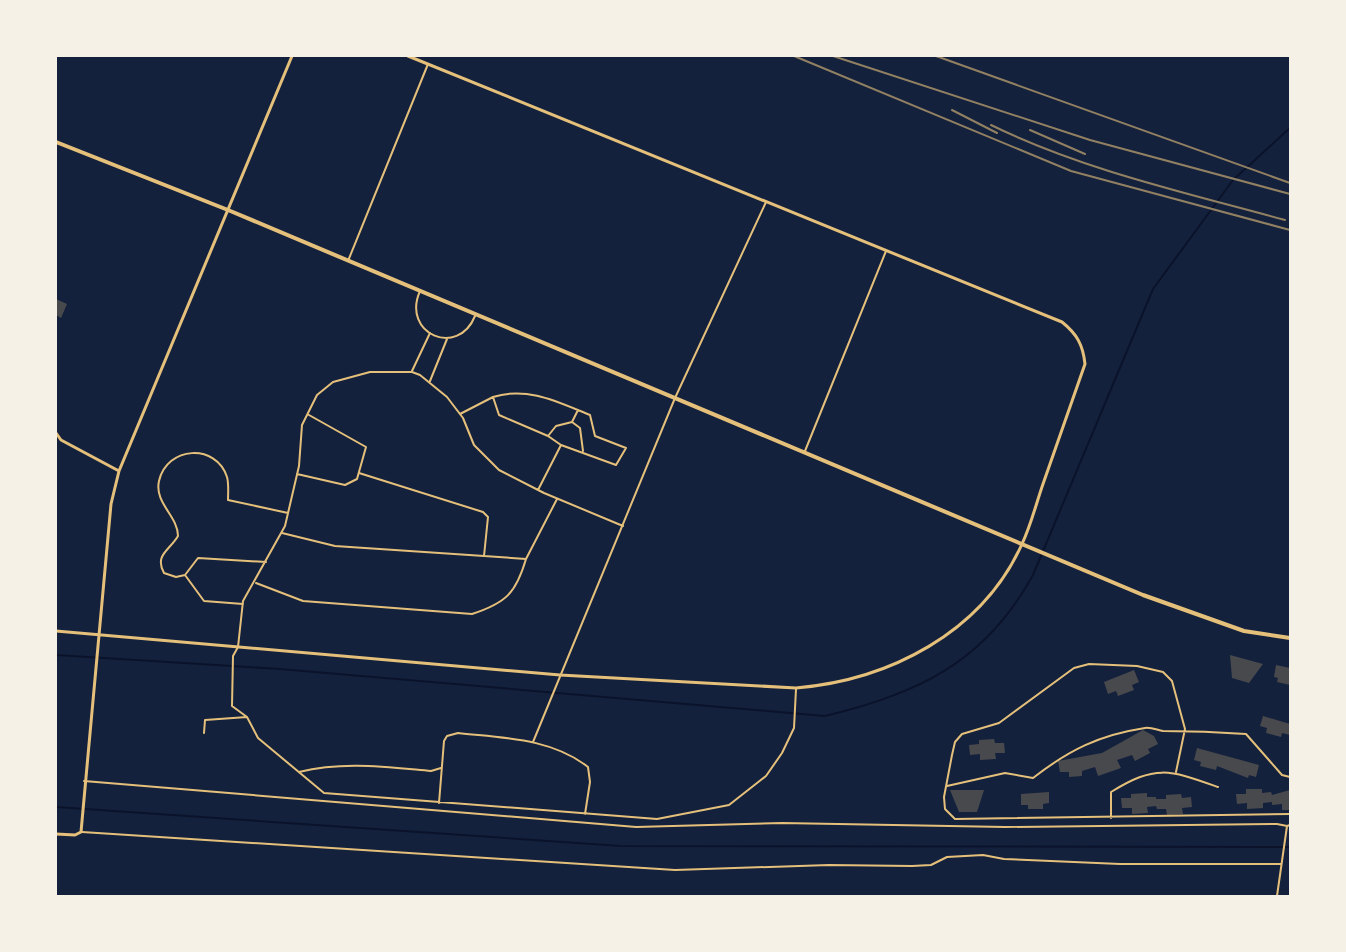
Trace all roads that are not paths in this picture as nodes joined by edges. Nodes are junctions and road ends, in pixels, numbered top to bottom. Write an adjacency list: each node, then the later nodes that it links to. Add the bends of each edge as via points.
1 (292, 56): 6 (street)
2 (408, 56): 3 (street)
3 (428, 64): 5 (street); 8 (street)
4 (56, 142): 6 (main road)
5 (766, 202): 7 (street); 16 (street)
6 (228, 210): 8 (main road); 26 (street)
7 (886, 251): 25 (street); 34 (street, via 1062,322 1075,332 1083,349 1085,364)
8 (348, 261): 9 (main road)
9 (420, 291): 10 (main road); 11 (street, via 415,311 418,322)
10 (476, 314): 12 (street, via 464,332); 16 (main road)
11 (430, 333): 12 (street); 13 (street)
12 (447, 338): 14 (street)
13 (412, 372): 14 (street); 19 (street, via 370,372 333,382 317,395)
14 (430, 381): 18 (street)
15 (493, 397): 17 (street, via 508,392 529,393); 18 (street); 22 (street, via 499,415)
16 (675, 398): 25 (main road); 32 (street)
17 (578, 410): 20 (street); 24 (street, via 590,415 595,436 626,448 616,465)
18 (460, 414): 29 (street, via 474,444 500,470)
19 (309, 416): 27 (street, via 366,447); 28 (street, via 302,425)
20 (572, 422): 22 (street, via 556,426); 24 (street, via 580,428)
21 (56, 433): 26 (street, via 61,440)
22 (548, 436): 23 (street)
23 (561, 445): 24 (street); 29 (street)
24 (583, 453)
25 (804, 453): 34 (main road)
26 (119, 471): 42 (street, via 111,504)
27 (359, 473): 28 (street, via 357,479 345,485); 35 (street, via 483,512 488,517)
28 (297, 474): 31 (street)
29 (538, 490): 30 (street)
30 (557, 499): 32 (street); 36 (street)
31 (288, 513): 33 (street); 38 (street, via 228,500 228,478 212,457 192,453 172,459 163,469 159,496 178,536 162,554 160,563 170,577)
32 (623, 526): 45 (street)
33 (281, 533): 35 (street, via 335,546); 37 (street)
34 (1023, 544): 43 (main road, via 1199,616 1244,631); 46 (street, via 1003,579 970,617 938,643 884,670 823,686)
35 (484, 556): 36 (street)
36 (526, 559): 39 (street, via 510,596 472,614 303,602)
37 (266, 562): 38 (street, via 198,558); 39 (street)
38 (185, 574): 40 (street, via 204,601)
39 (255, 583): 40 (street)
40 (243, 604): 44 (street)
41 (56, 631): 42 (street)
42 (97, 635): 44 (street); 55 (street)
43 (1290, 638)
44 (238, 647): 45 (street); 47 (street, via 233,656 232,706)
45 (560, 675): 46 (street); 50 (street)
46 (796, 688): 59 (street, via 794,722 783,753 766,776 729,805 657,819)
47 (247, 717): 49 (street, via 205,720); 52 (street, via 258,738)
48 (1185, 729): 53 (street); 54 (street, via 1246,734 1282,776); 56 (street, via 1145,728 1101,738 1056,759 1033,778 1005,773); 56 (street, via 1172,681 1162,672 1107,663 1082,666 999,723 962,734 956,742)
49 (204, 733)
50 (533, 742): 51 (street, via 452,734 444,741); 59 (street, via 573,755 588,766)
51 (441, 768): 52 (street, via 431,771 327,765); 58 (street)
52 (299, 772): 58 (street, via 324,793)
53 (1176, 772): 57 (street); 61 (street, via 1149,773 1111,792)
54 (1290, 777)
55 (84, 780): 62 (street, via 636,826 771,823 939,827); 63 (street)
56 (946, 786): 61 (street, via 945,809 955,819)
57 (1218, 787)
58 (439, 803): 59 (street)
59 (585, 814)
60 (1290, 814): 61 (street)
61 (1111, 818)
62 (1289, 826): 65 (street)
63 (81, 832): 64 (street); 65 (street, via 675,870 912,866 931,865 947,857 983,855 1120,864)
64 (56, 834)
65 (1281, 864): 66 (street)
66 (1277, 897)

